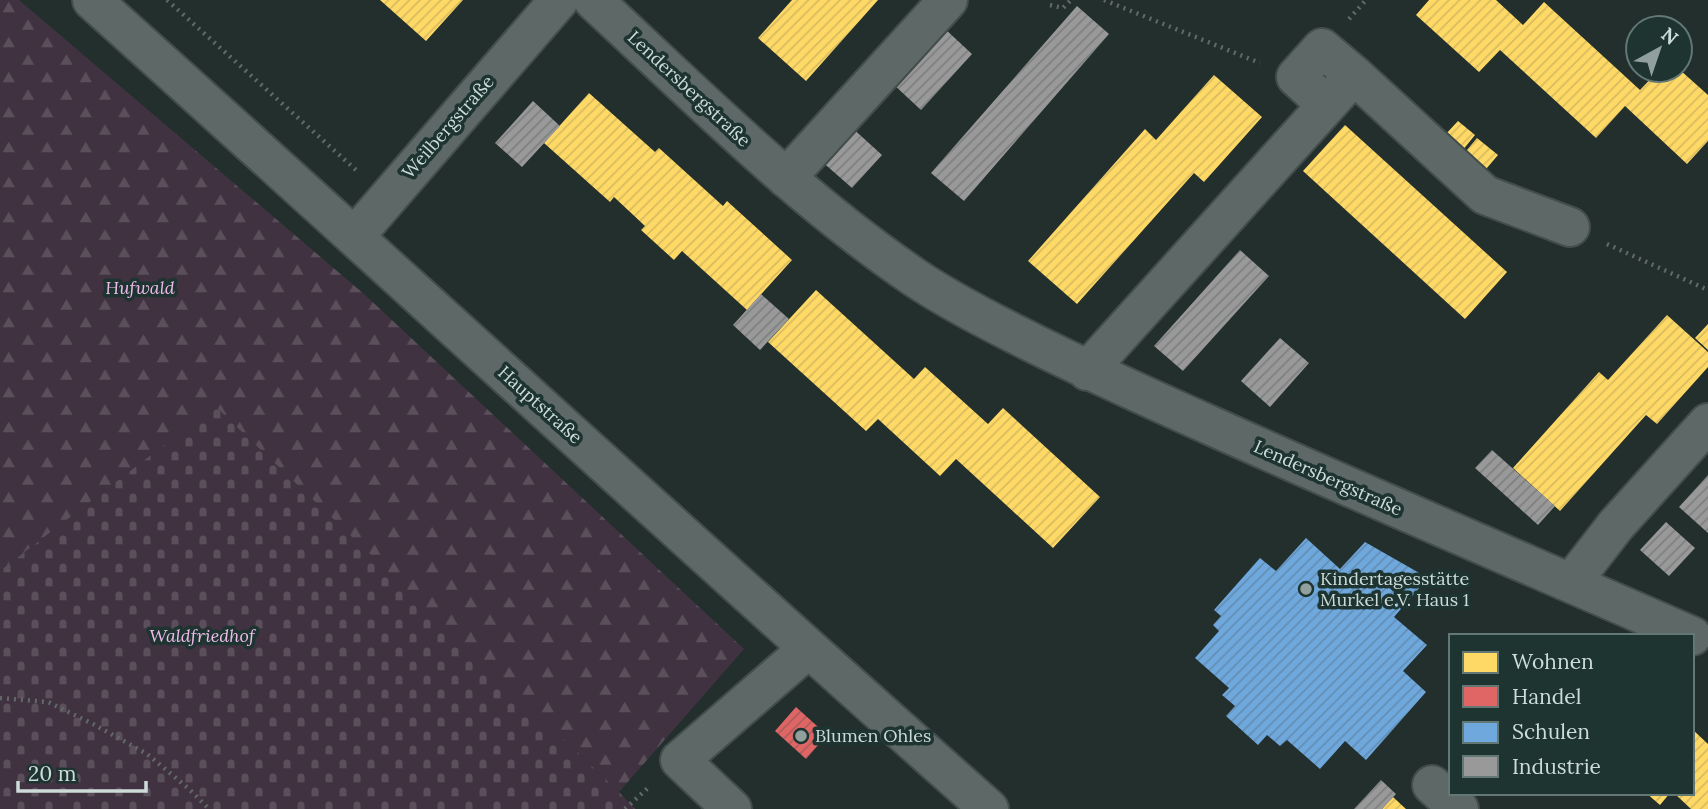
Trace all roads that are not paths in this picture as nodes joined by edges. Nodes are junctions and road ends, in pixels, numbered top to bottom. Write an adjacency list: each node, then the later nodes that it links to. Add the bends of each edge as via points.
1 (92, 0): 9 (street, Hauptstraße)
2 (593, 0): 7 (street, Lendersbergstraße)
3 (948, 0): 7 (street)
4 (541, 6): 9 (street, Weilbergstraße)
5 (1353, 75): 6 (street); 6 (street, via 1322,48 1296,77); 8 (street, via 1485,195)
6 (1327, 105): 10 (street)
7 (786, 178): 10 (street, Lendersbergstraße, via 916,278)
8 (1570, 227)
9 (355, 236): 14 (street, Hauptstraße)
10 (1087, 371): 12 (street, Lendersbergstraße)
11 (1708, 423): 12 (street, via 1616,525)
12 (1571, 583): 13 (street, Lendersbergstraße)
13 (1687, 634)
14 (808, 649): 15 (street, via 680,760); 16 (street, Hauptstraße)
15 (732, 809)
16 (989, 809)

